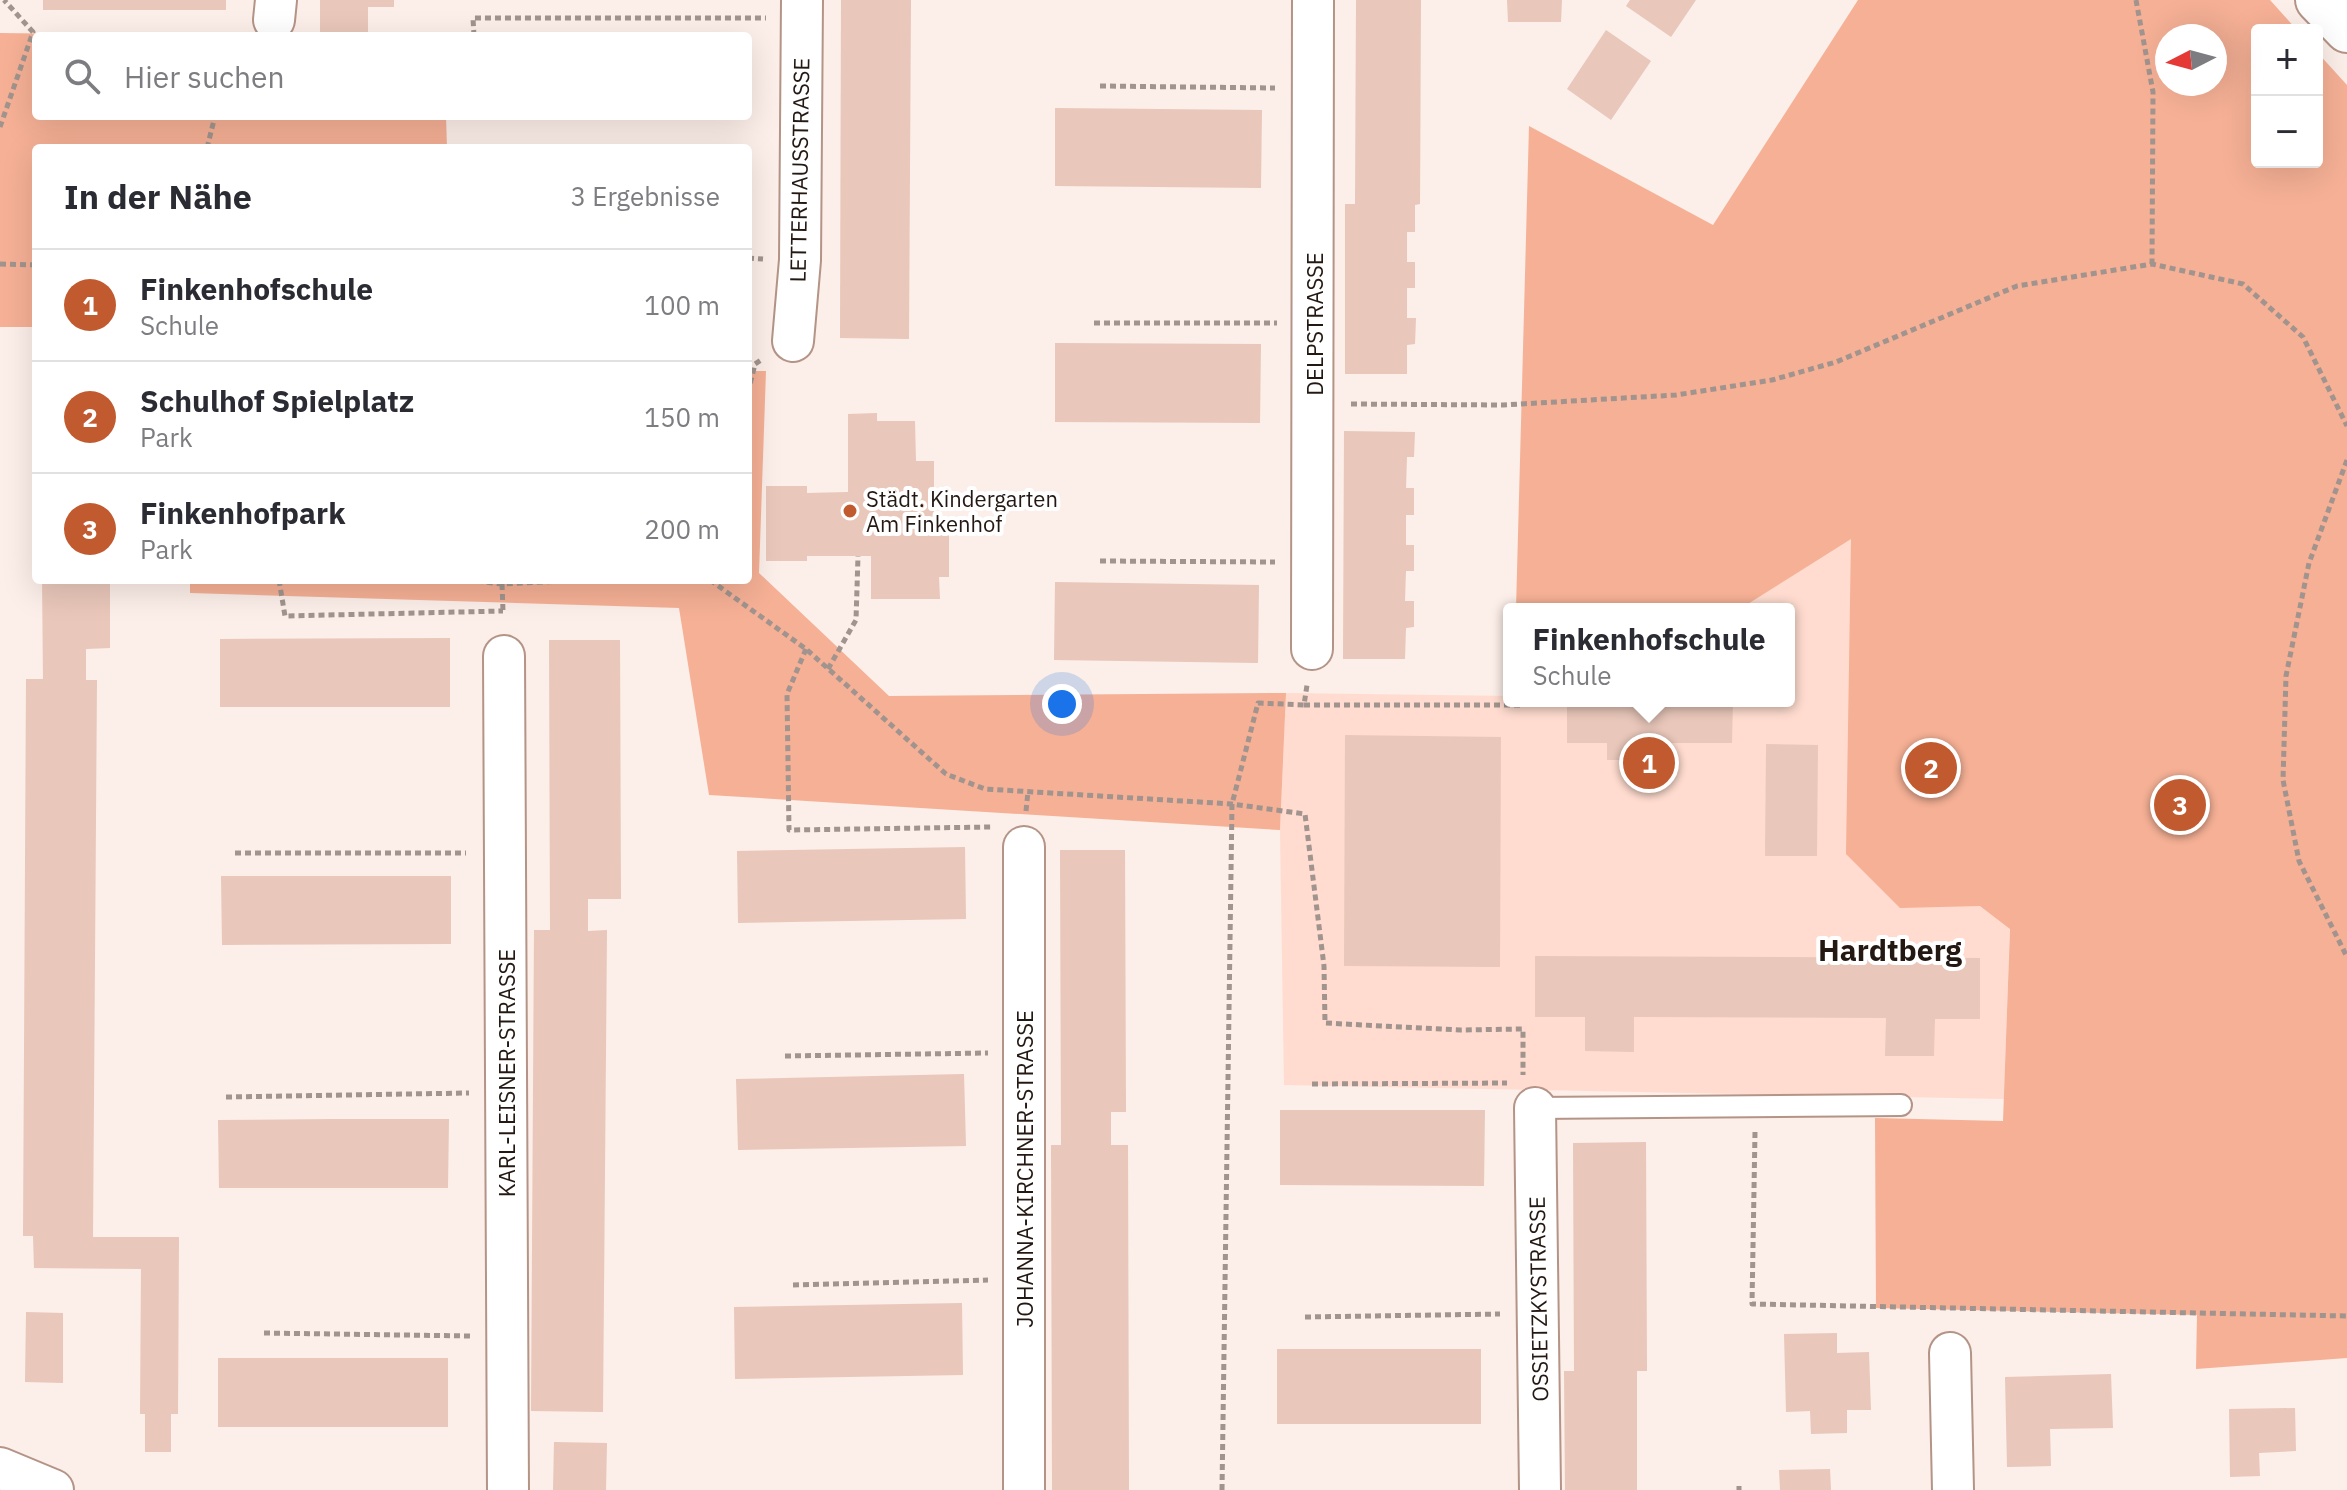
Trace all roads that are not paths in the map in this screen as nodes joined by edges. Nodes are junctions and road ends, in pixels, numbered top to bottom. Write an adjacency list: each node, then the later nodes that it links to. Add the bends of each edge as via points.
1 (1313, 0): 6 (street, DELPSTRASSE)
2 (2318, 0): 4 (street)
3 (802, 9): 5 (street, LETTERHAUSSTRASSE, via 800,260)
4 (2347, 30)
5 (793, 341)
6 (1312, 649)
7 (504, 656): 14 (street, KARL-LEISNER-STRASSE)
8 (1008, 837): 15 (street, JOHANNA-KIRCHNER-STRASSE, via 1024,1053)
9 (1522, 1096): 10 (lane, via 1755,1107); 16 (street, OSSIETZKYSTRASSE, via 1538,1313)
10 (1901, 1105)
11 (1950, 1353): 17 (street)
12 (0, 1468): 13 (street)
13 (50, 1490)
14 (508, 1490)
15 (1024, 1490)
16 (1540, 1490)
17 (1953, 1490)

